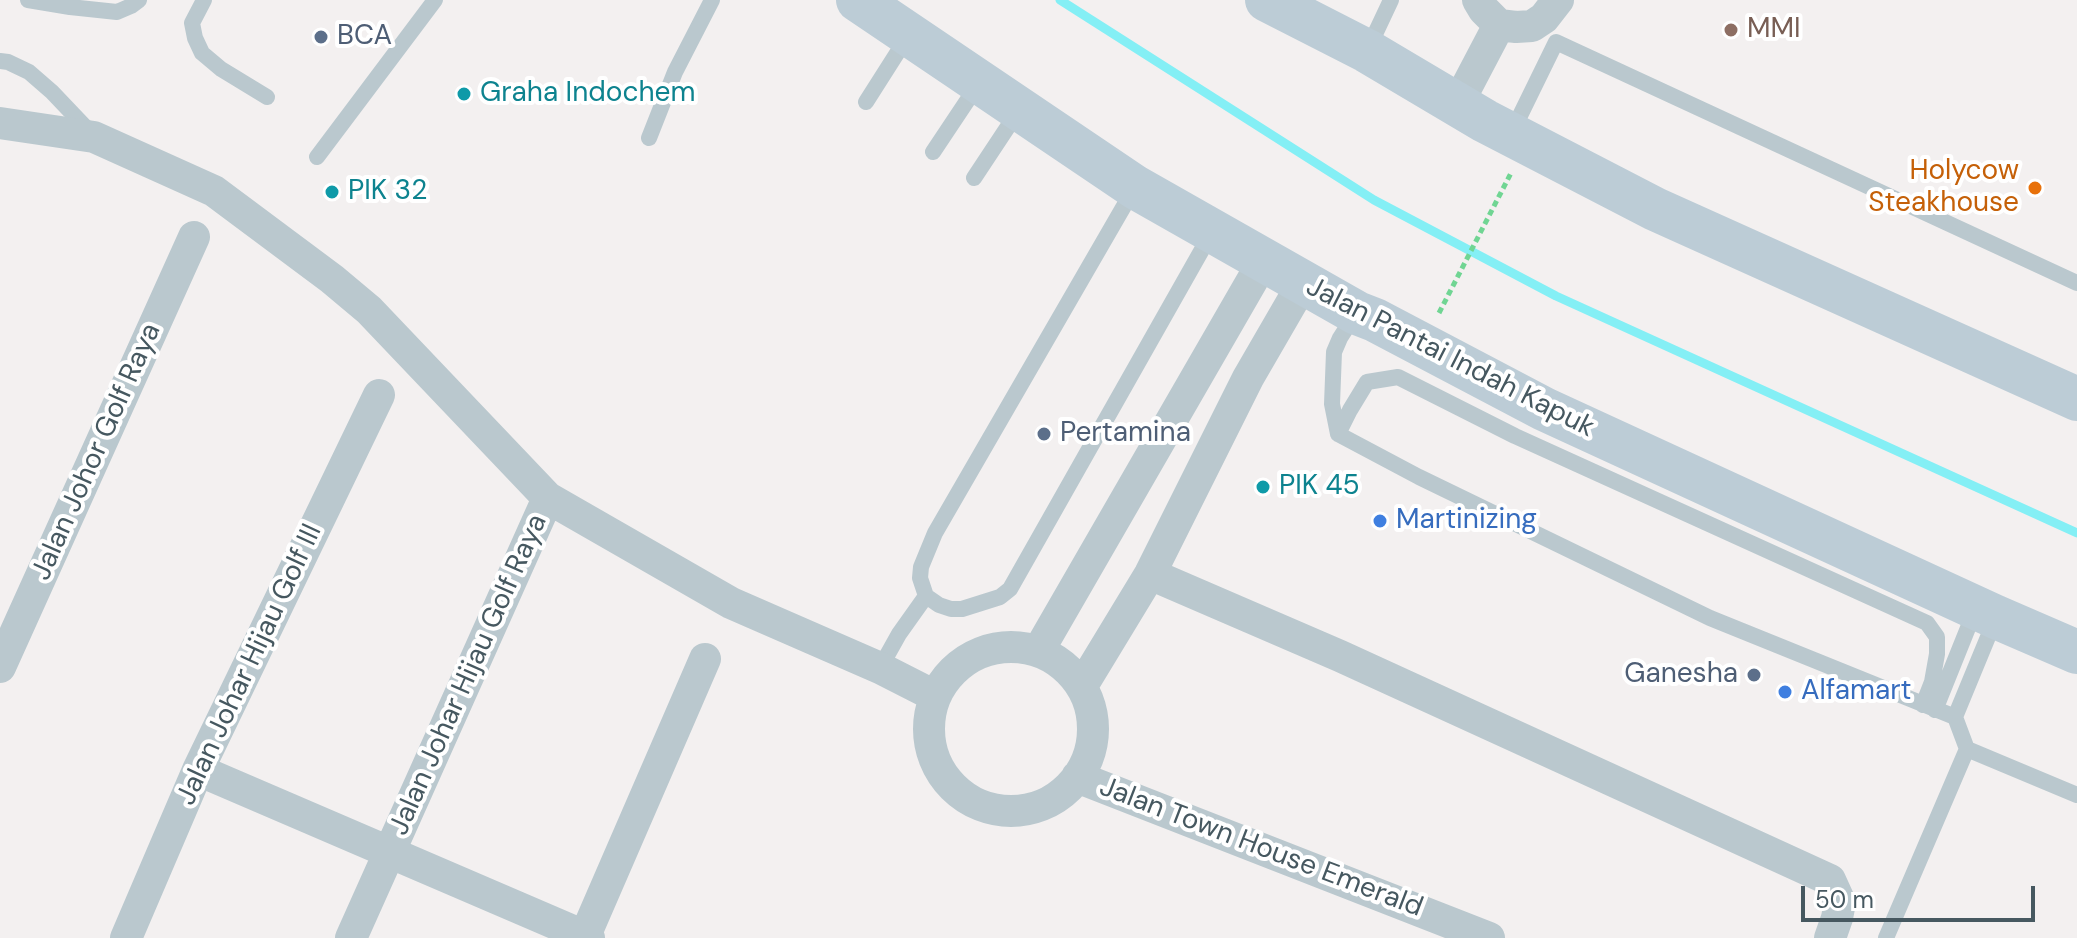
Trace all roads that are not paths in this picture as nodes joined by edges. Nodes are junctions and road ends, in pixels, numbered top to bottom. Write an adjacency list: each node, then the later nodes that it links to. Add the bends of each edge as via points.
1 (28, 0): 2 (lane, via 109,12)
2 (139, 0)
3 (204, 0): 16 (lane, via 192,23 202,53)
4 (435, 0): 25 (lane)
5 (712, 0): 22 (lane)
6 (858, 0): 12 (main road, Jalan Pantai Indah Kapuk)
7 (1267, 0): 13 (main road)
8 (1391, 0): 13 (lane)
9 (1478, 0): 11 (street)
10 (1558, 0): 11 (street, via 1532,26)
11 (1499, 25): 18 (street)
12 (909, 35): 15 (main road, Jalan Pantai Indah Kapuk); 17 (lane)
13 (1367, 51): 18 (main road)
14 (0, 61): 21 (lane, via 29,72)
15 (979, 82): 19 (main road, Jalan Pantai Indah Kapuk); 24 (lane)
16 (267, 97)
17 (866, 102)
18 (1457, 105): 23 (main road)
19 (1019, 110): 26 (lane); 27 (main road, Jalan Pantai Indah Kapuk)
20 (0, 123): 21 (street)
21 (94, 137): 37 (street, via 214,191 332,279 369,310)
22 (649, 138)
23 (1512, 151): 32 (lane, via 1556,42); 35 (main road, via 1655,209)
24 (933, 152)
25 (317, 157)
26 (974, 178)
27 (1135, 187): 28 (main road, Jalan Pantai Indah Kapuk); 39 (lane, via 935,533 921,567)
28 (1213, 231): 30 (main road, Jalan Pantai Indah Kapuk); 39 (lane, via 1010,589 962,609 939,605)
29 (194, 237): 44 (street, Jalan Johor Golf Raya)
30 (1264, 260): 31 (main road, Jalan Pantai Indah Kapuk); 41 (street)
31 (1303, 283): 33 (main road, Jalan Pantai Indah Kapuk); 38 (street, via 1248,378)
32 (2077, 283)
33 (1357, 313): 36 (lane, via 1334,352 1332,404); 40 (main road, Jalan Pantai Indah Kapuk, via 1544,409)
34 (379, 395): 51 (street, Jalan Johar Hijau Golf III)
35 (2077, 399)
36 (1338, 434): 48 (lane, via 1710,618); 48 (lane, via 1367,382 1398,377 1515,436 1927,623 1937,637)
37 (548, 498): 45 (street, via 731,603); 54 (street, Jalan Johar Hijau Golf Raya)
38 (1150, 574): 46 (street); 60 (street, via 1830,880 1840,902)
39 (926, 596): 45 (lane)
40 (1986, 612): 42 (main road, Jalan Pantai Indah Kapuk); 48 (lane); 49 (lane)
41 (1039, 650): 46 (street); 47 (street, via 990,648 948,675)
42 (2077, 652)
43 (705, 659): 56 (street)
44 (0, 667)
45 (880, 668): 47 (street)
46 (1082, 686): 52 (street, via 1093,732)
47 (935, 696): 52 (street, via 929,722 931,749 941,773 982,807 1008,812 1034,808 1058,796)
48 (1929, 708): 49 (lane)
49 (1955, 717): 50 (lane)
50 (1967, 749): 53 (lane); 61 (lane)
51 (198, 770): 54 (street, Jalan Johar Hijau Golf Raya); 57 (street, Jalan Johar Hijau Golf III)
52 (1077, 777): 55 (street, Jalan Town House Emerald)
53 (2077, 795)
54 (389, 851): 56 (street, Jalan Johar Hijau Golf Raya); 58 (street, Jalan Johar Hijau Golf Raya)
55 (1422, 926): 59 (street, Jalan Town House Emerald)
56 (586, 937)
57 (126, 938)
58 (351, 938)
59 (1489, 938)
60 (1830, 938)
61 (1886, 938)

